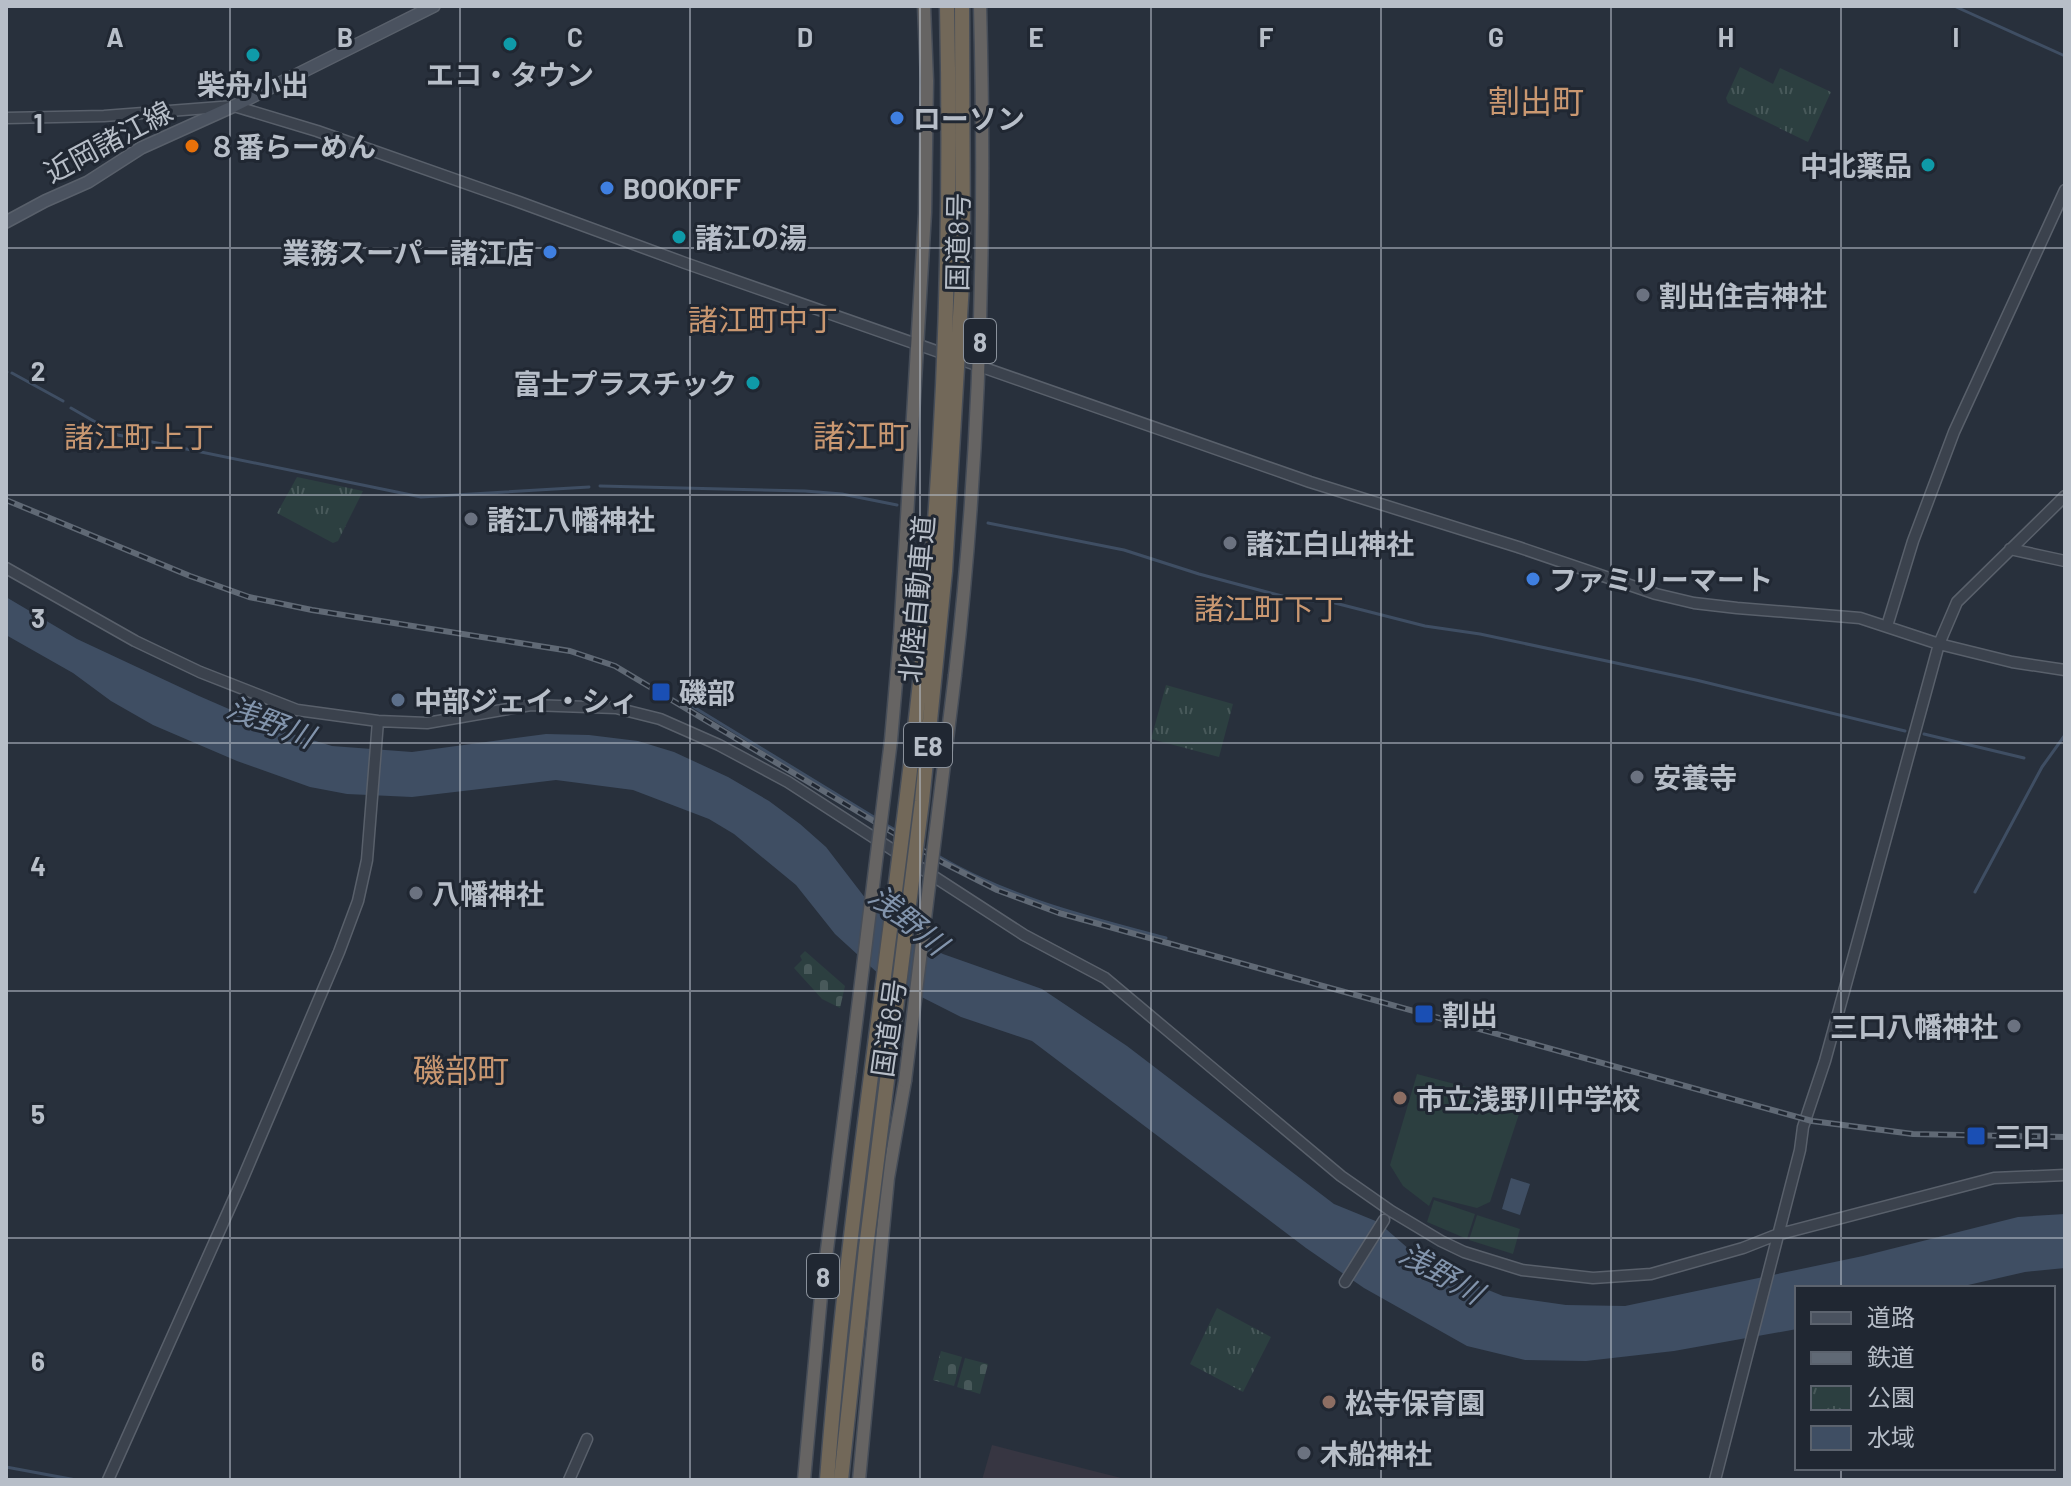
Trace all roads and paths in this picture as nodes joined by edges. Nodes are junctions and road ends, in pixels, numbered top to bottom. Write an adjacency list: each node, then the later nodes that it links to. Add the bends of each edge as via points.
1 (434, 6): 6 (main road, 近岡諸江線)
2 (924, 6): 10 (highway, 国道8号 / 8, via 927,81)
3 (947, 6): 28 (highway, 北陸自動車道 / E8, bridge, via 947,279 932,556)
4 (962, 6): 29 (highway, 北陸自動車道 / E8, bridge, via 963,266 945,571)
5 (980, 6): 11 (highway, 国道8号 / 8)
6 (234, 106): 7 (street); 9 (main road, 近岡諸江線, via 141,148); 10 (street)
7 (6, 118)
8 (2065, 190): 16 (street, via 1954,432)
9 (6, 222)
10 (919, 345): 11 (street); 27 (highway, 国道8号 / 8, bridge, via 891,740 823,1281)
11 (979, 366): 16 (street, via 1310,482 1656,594 1694,603 1860,618); 30 (highway, 国道8号 / 8, bridge, via 955,675 905,1081 888,1178)
12 (2065, 496): 13 (street)
13 (2010, 549): 14 (street); 17 (street, via 1957,602)
14 (2065, 561)
15 (6, 568): 19 (street, via 200,672 297,710)
16 (1887, 626): 17 (street)
17 (1939, 644): 18 (street); 22 (street)
18 (2065, 670)
19 (378, 721): 22 (street, via 447,721 531,705 616,708 660,719 719,745 788,782 1024,935 1105,978 1341,1176 1464,1252 1522,1270 1593,1278 1651,1274); 25 (street, via 358,901 240,1185)
20 (2065, 1175): 22 (street, via 1994,1178)
21 (1384, 1220): 23 (street)
22 (1776, 1235): 31 (street)
23 (1345, 1282)
24 (587, 1439): 26 (street)
25 (108, 1480)
26 (569, 1480)
27 (804, 1480)
28 (827, 1480)
29 (841, 1480)
30 (859, 1480)
31 (1715, 1480)

